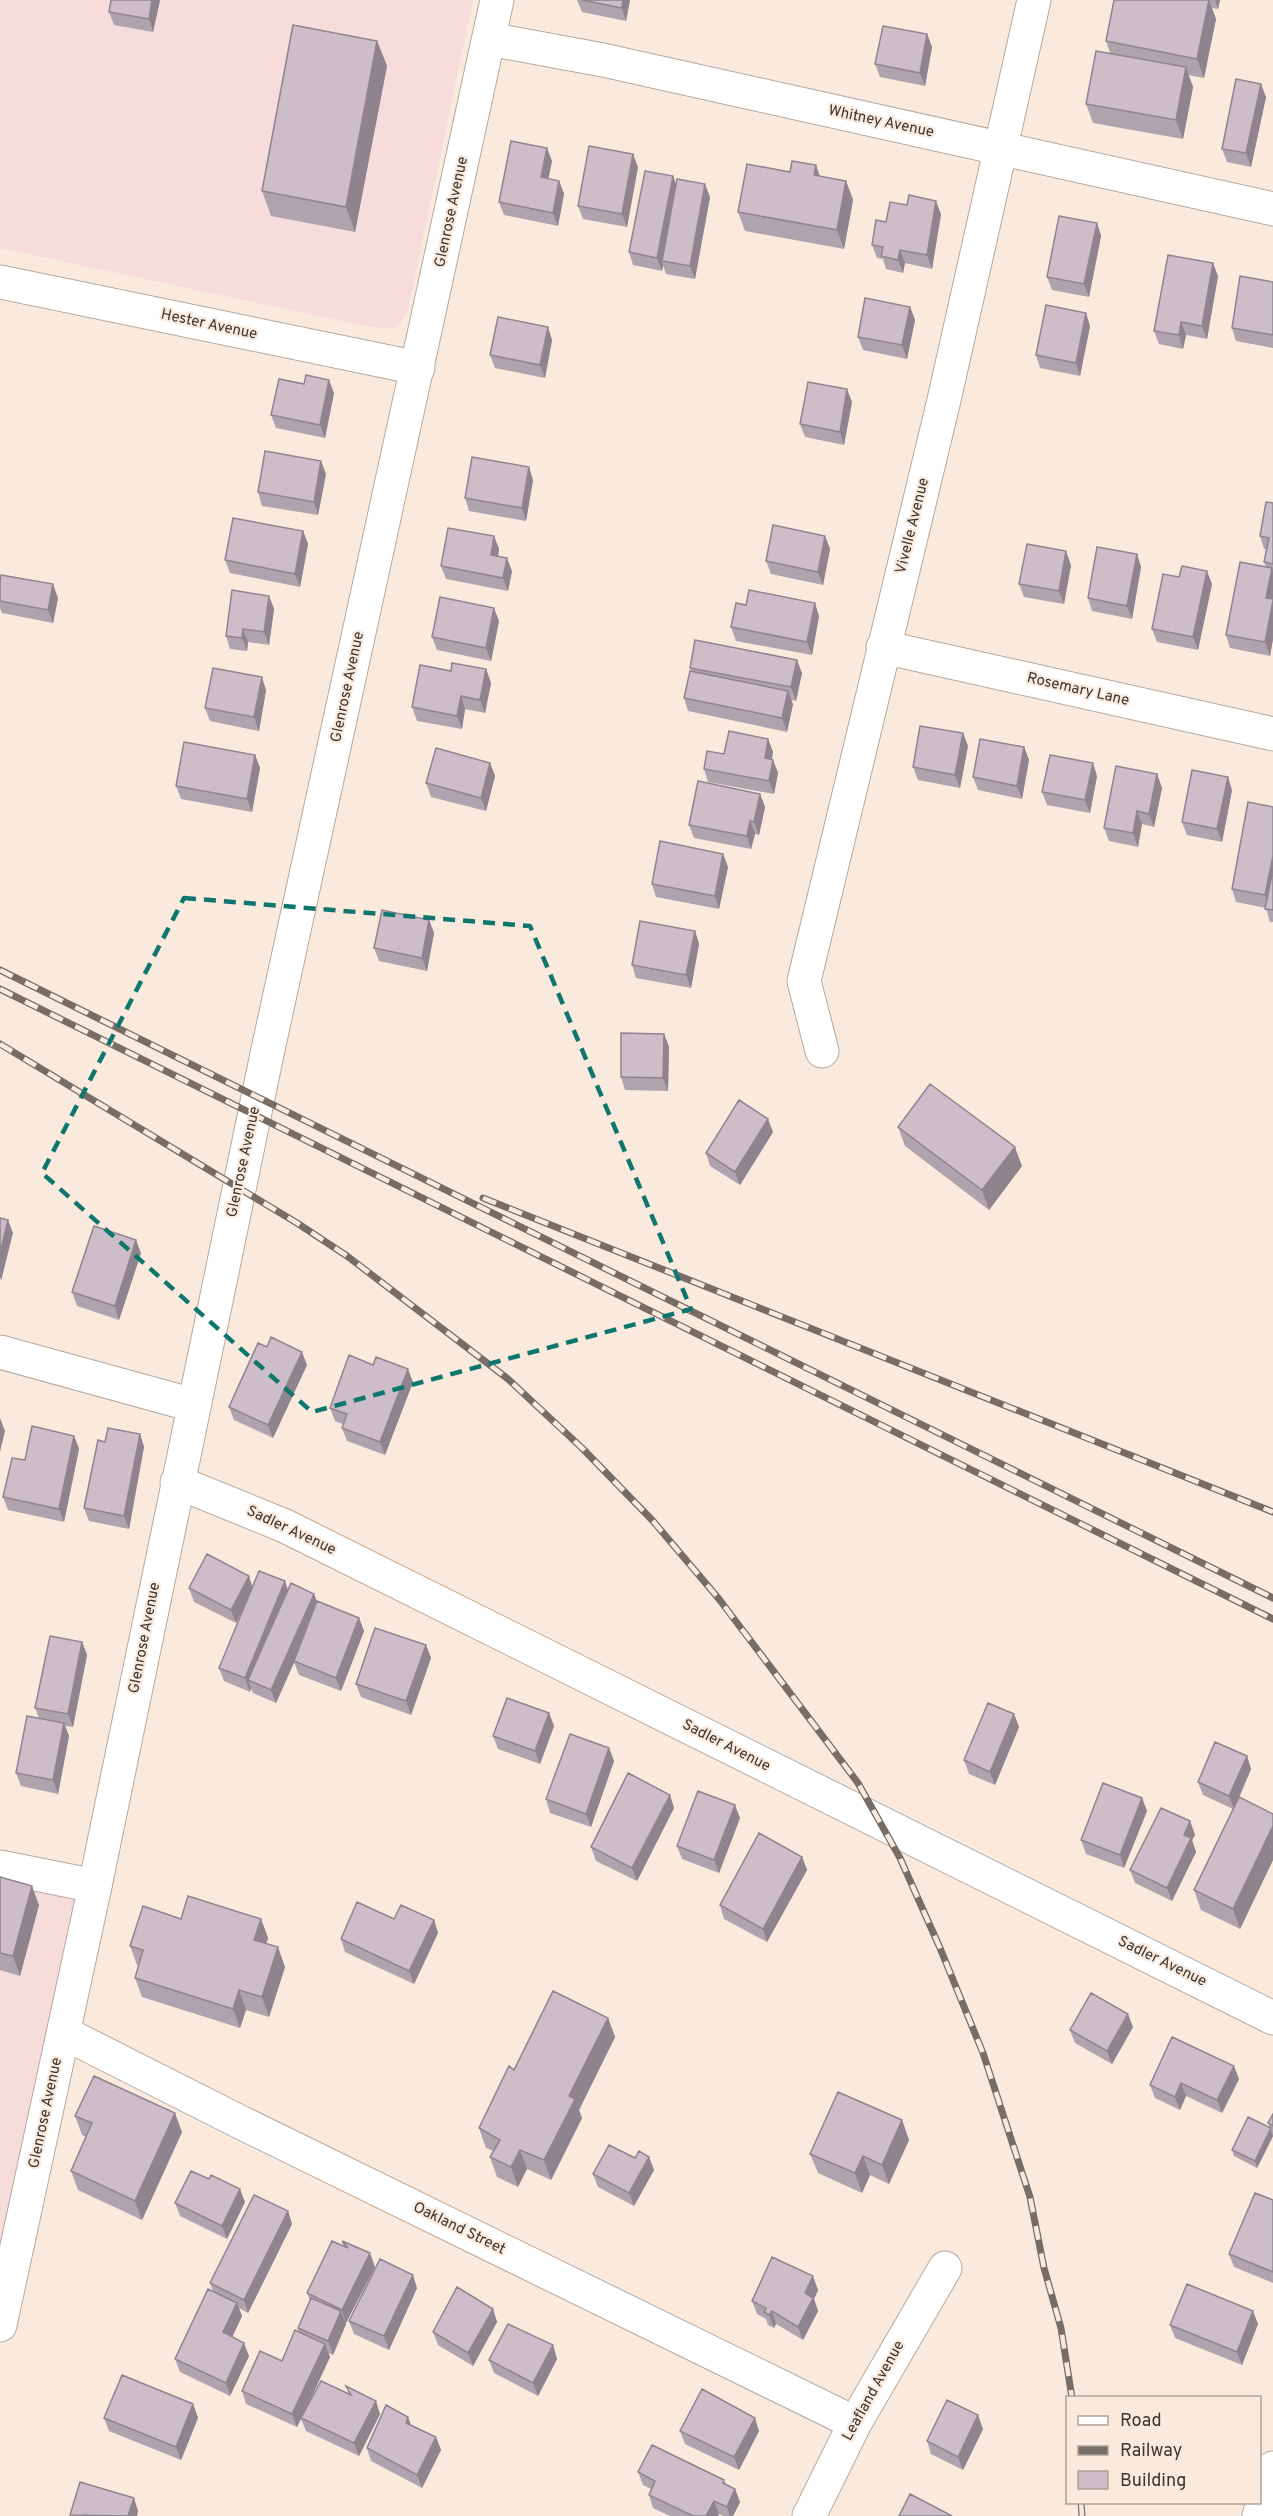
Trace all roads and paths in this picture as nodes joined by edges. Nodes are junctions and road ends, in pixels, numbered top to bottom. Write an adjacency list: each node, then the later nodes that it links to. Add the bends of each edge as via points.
1 (497, 0): 3 (street, Glenrose Avenue)
2 (1034, 0): 4 (street, Vivelle Avenue)
3 (489, 39): 4 (street, Whitney Avenue, via 603,60); 7 (street, Glenrose Avenue)
4 (1000, 148): 5 (street, Whitney Avenue); 8 (street, Vivelle Avenue, via 944,400)
5 (1273, 209)
6 (0, 282): 7 (street, Hester Avenue)
7 (418, 368): 12 (street, Glenrose Avenue)
8 (883, 646): 9 (street, Rosemary Lane); 10 (street, Vivelle Avenue, via 804,981)
9 (1273, 734)
10 (822, 1051)
11 (0, 1352): 12 (street)
12 (193, 1405): 13 (street, Glenrose Avenue)
13 (177, 1482): 15 (street, Glenrose Avenue); 16 (street, Sadler Avenue, via 285,1526)
14 (0, 1867): 15 (street)
15 (95, 1886): 17 (street, Glenrose Avenue)
16 (1273, 2018)
17 (64, 2033): 19 (street, Glenrose Avenue); 20 (street, Oakland Street)
18 (945, 2268): 20 (street, Leafland Avenue)
19 (0, 2325)
20 (855, 2423): 22 (street, Leafland Avenue)
21 (1273, 2468): 23 (street)
22 (809, 2516)
23 (1259, 2516)

